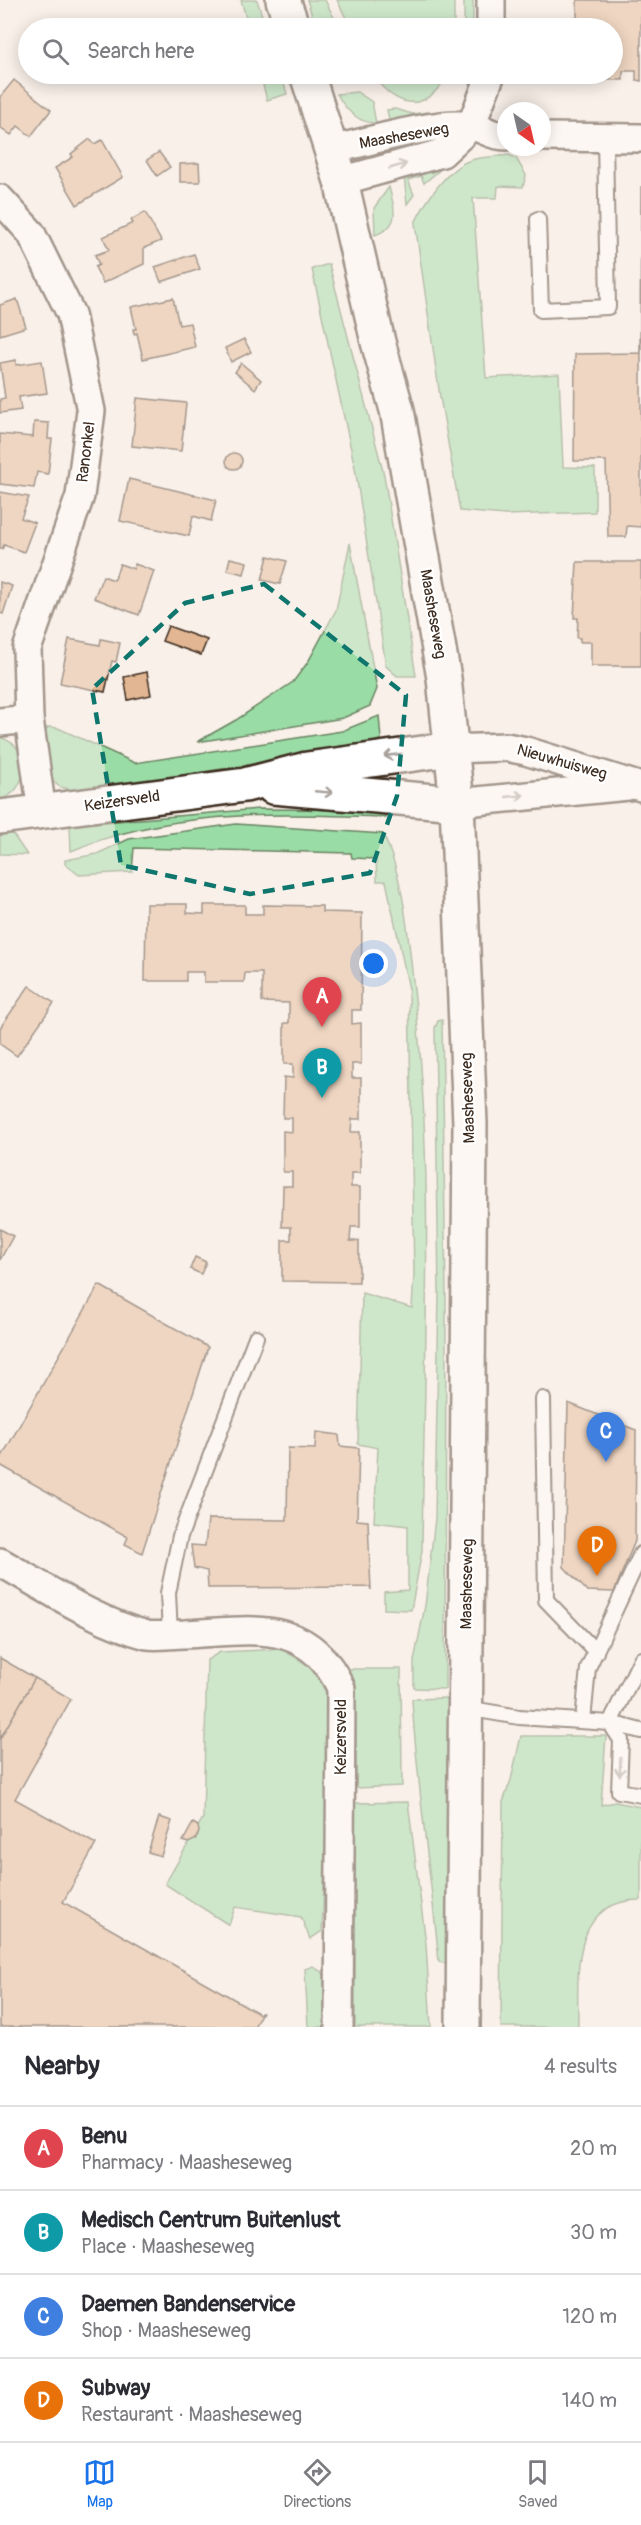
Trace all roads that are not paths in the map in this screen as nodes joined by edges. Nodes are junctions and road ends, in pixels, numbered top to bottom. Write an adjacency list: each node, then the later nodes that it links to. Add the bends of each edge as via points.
1 (283, 0): 3 (main road)
2 (491, 0): 4 (street)
3 (289, 18)
4 (491, 18)
5 (310, 84): 12 (main road)
6 (487, 84): 7 (street, Maasheseweg)
7 (471, 126): 8 (street); 12 (street, Maasheseweg, via 442,153)
8 (497, 136)
9 (551, 137): 10 (street)
10 (605, 138): 11 (street); 14 (lane, via 608,307 542,310)
11 (641, 138)
12 (337, 166): 17 (main road, Maasheseweg, via 397,410 444,678)
13 (0, 199): 15 (street, Ranonkel, via 31,232 71,314 91,411 80,496 27,649)
14 (538, 219)
15 (29, 719): 16 (street); 21 (street, Ranonkel)
16 (0, 722)
17 (451, 749): 18 (main road, Keizersveld, one-way to 18, via 307,770); 19 (street, Nieuwhuisweg, via 516,749); 20 (main road, Maasheseweg)
18 (245, 785): 20 (main road, Keizersveld, one-way to 20); 21 (main road, Keizersveld)
19 (638, 786): 20 (street, Nieuwhuisweg, one-way to 19)
20 (457, 803): 30 (main road, Maasheseweg, via 470,1124)
21 (42, 812): 22 (main road, Keizersveld)
22 (0, 817)
23 (256, 1337): 27 (lane, via 180,1536 168,1593)
24 (543, 1399): 28 (lane, via 546,1600)
25 (641, 1554): 28 (lane)
26 (0, 1562): 27 (street, Keizersveld, via 108,1623 151,1636)
27 (170, 1634): 35 (street, Keizersveld, via 260,1631 292,1636 319,1652 341,1688)
28 (596, 1652): 31 (lane, via 588,1668)
29 (641, 1659): 32 (lane)
30 (466, 1708): 31 (lane, via 519,1717); 36 (main road, Maasheseweg)
31 (584, 1721): 32 (lane)
32 (610, 1723): 33 (lane); 34 (lane, one-way to 34, via 621,1740 619,1791)
33 (641, 1731)
34 (641, 1795)
35 (339, 2027)
36 (464, 2027)

